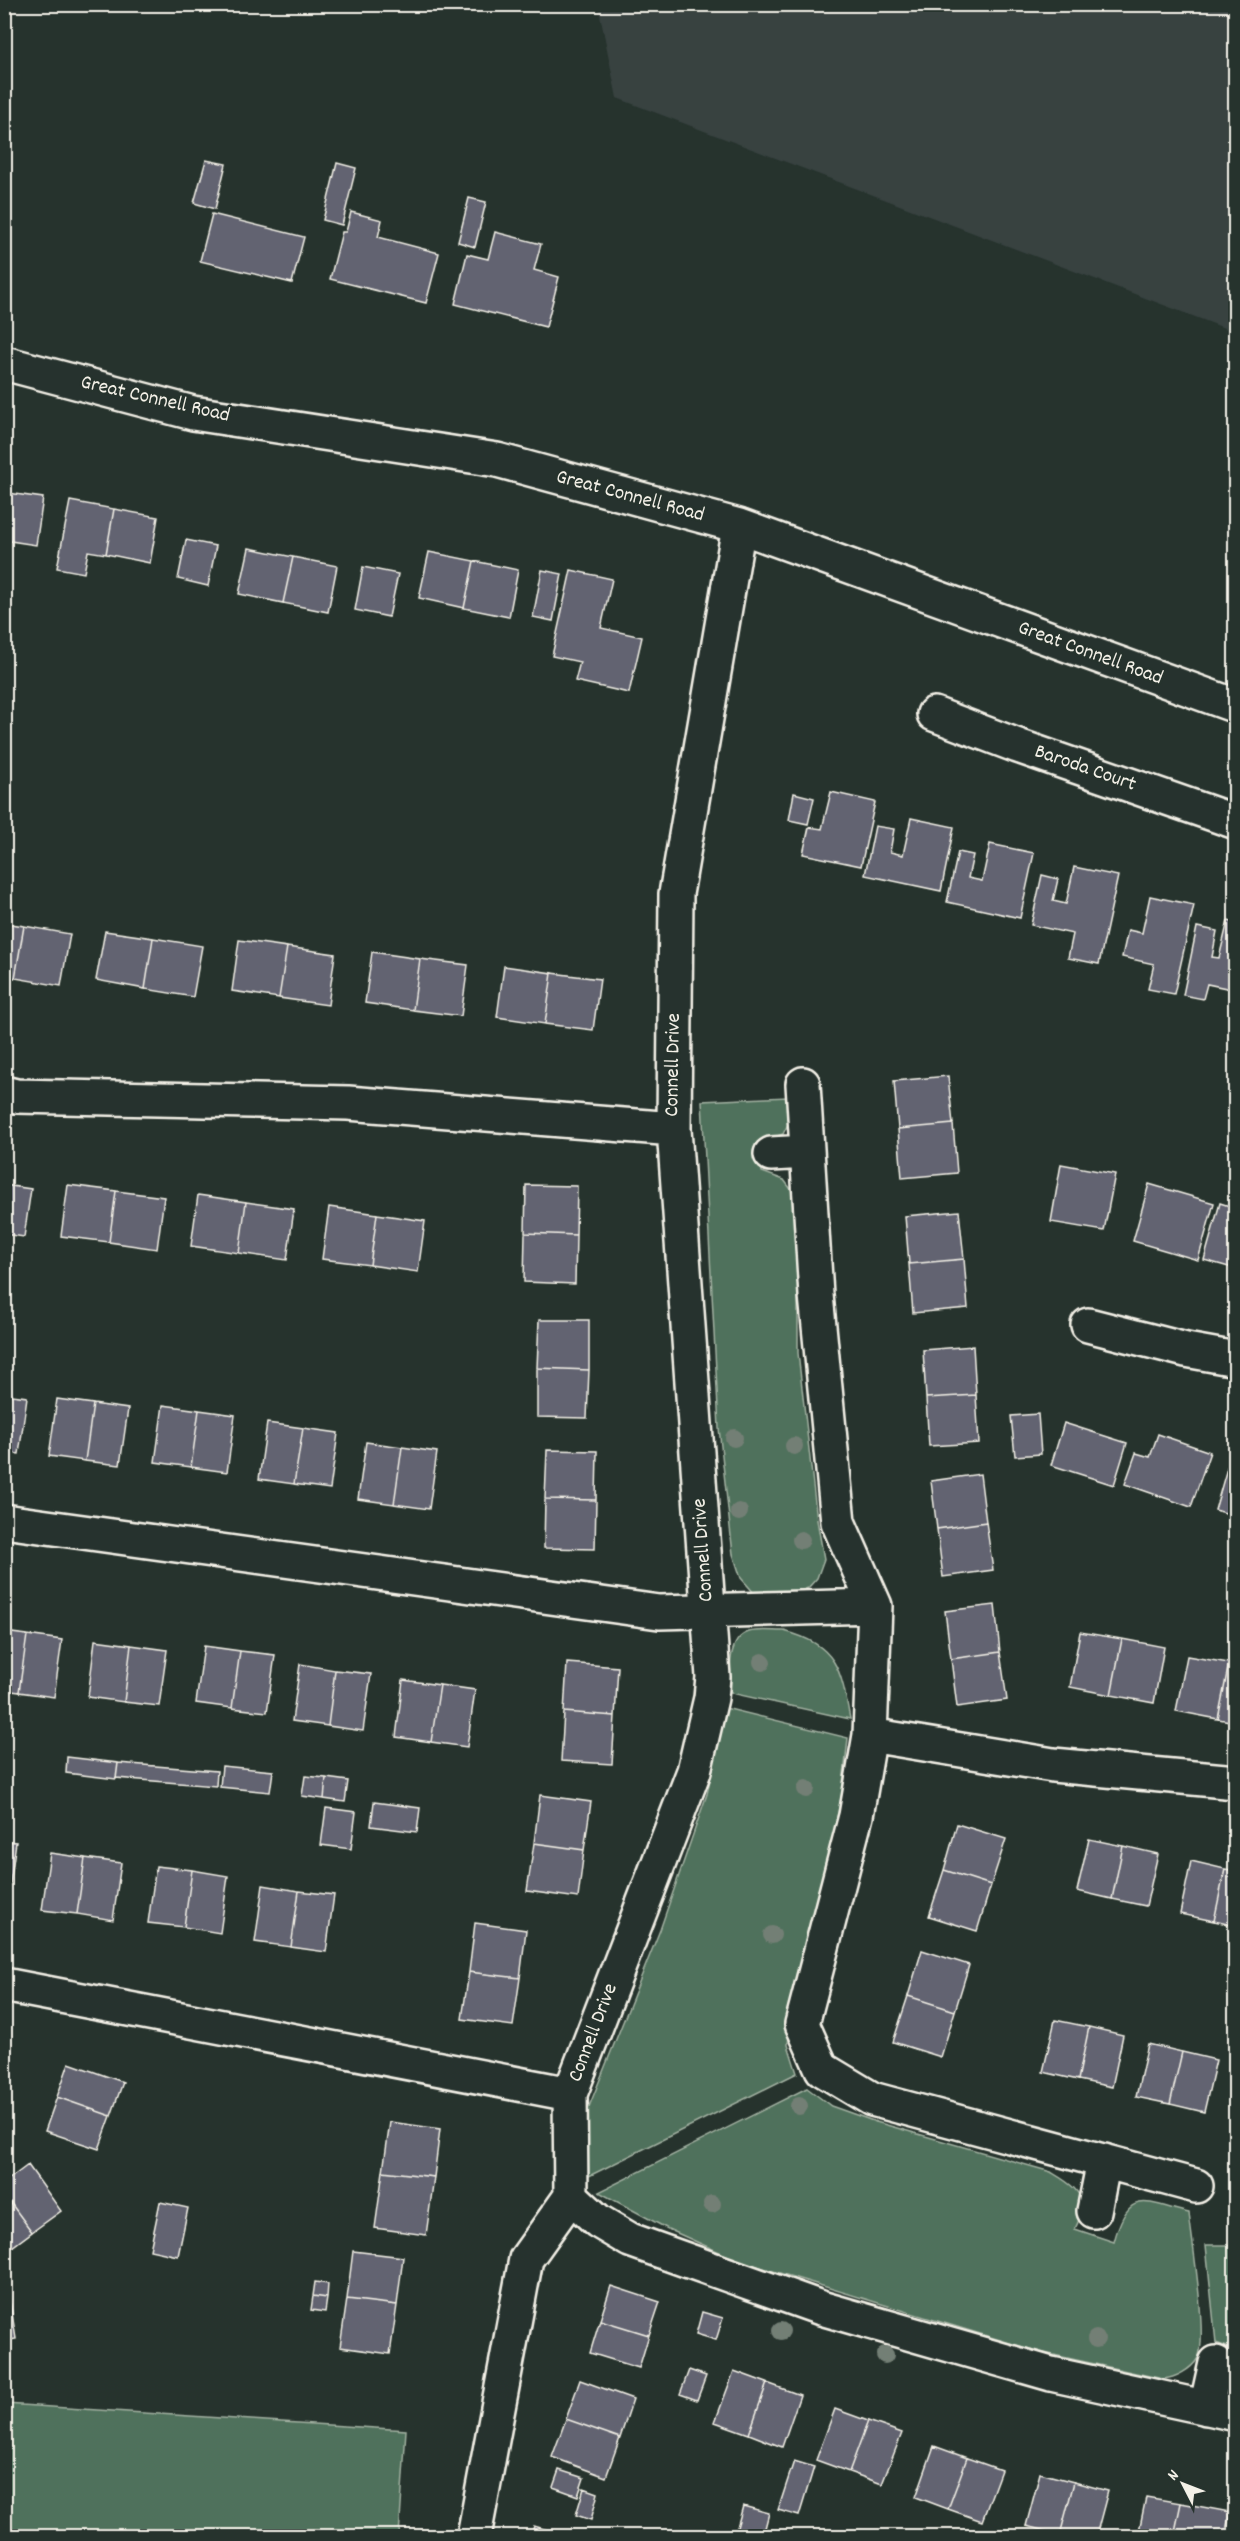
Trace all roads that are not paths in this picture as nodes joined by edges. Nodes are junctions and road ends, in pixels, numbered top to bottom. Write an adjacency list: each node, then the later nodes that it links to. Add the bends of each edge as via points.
1 (4, 363): 2 (street, Great Connell Road, via 193,413 497,460)
2 (739, 526): 3 (street, Great Connell Road); 8 (street, Connell Drive, via 676,894)
3 (1236, 706)
4 (934, 714): 5 (street, Baroda Court)
5 (1236, 822)
6 (803, 1084): 9 (street)
7 (4, 1093): 8 (street, via 348,1103)
8 (674, 1129): 15 (street, Connell Drive)
9 (807, 1152): 10 (street); 14 (street, via 838,1522)
10 (771, 1154)
11 (1088, 1325): 12 (street)
12 (1236, 1359)
13 (4, 1521): 15 (street, via 648,1611)
14 (875, 1606): 15 (street); 16 (street)
15 (708, 1612): 19 (street, Connell Drive, via 713,1677 694,1771)
16 (870, 1735): 17 (street, via 1053,1765); 20 (street, via 856,1815 802,2024 822,2069 872,2099)
17 (1236, 1782)
18 (4, 1985): 19 (street)
19 (570, 2094): 22 (street, Connell Drive)
20 (1104, 2161): 21 (street); 23 (street)
21 (1196, 2186)
22 (571, 2196): 25 (street, via 598,2222 630,2240 820,2308 1052,2374); 26 (street, via 526,2259)
23 (1094, 2211)
24 (1216, 2363): 25 (street)
25 (1221, 2411)
26 (474, 2536)

